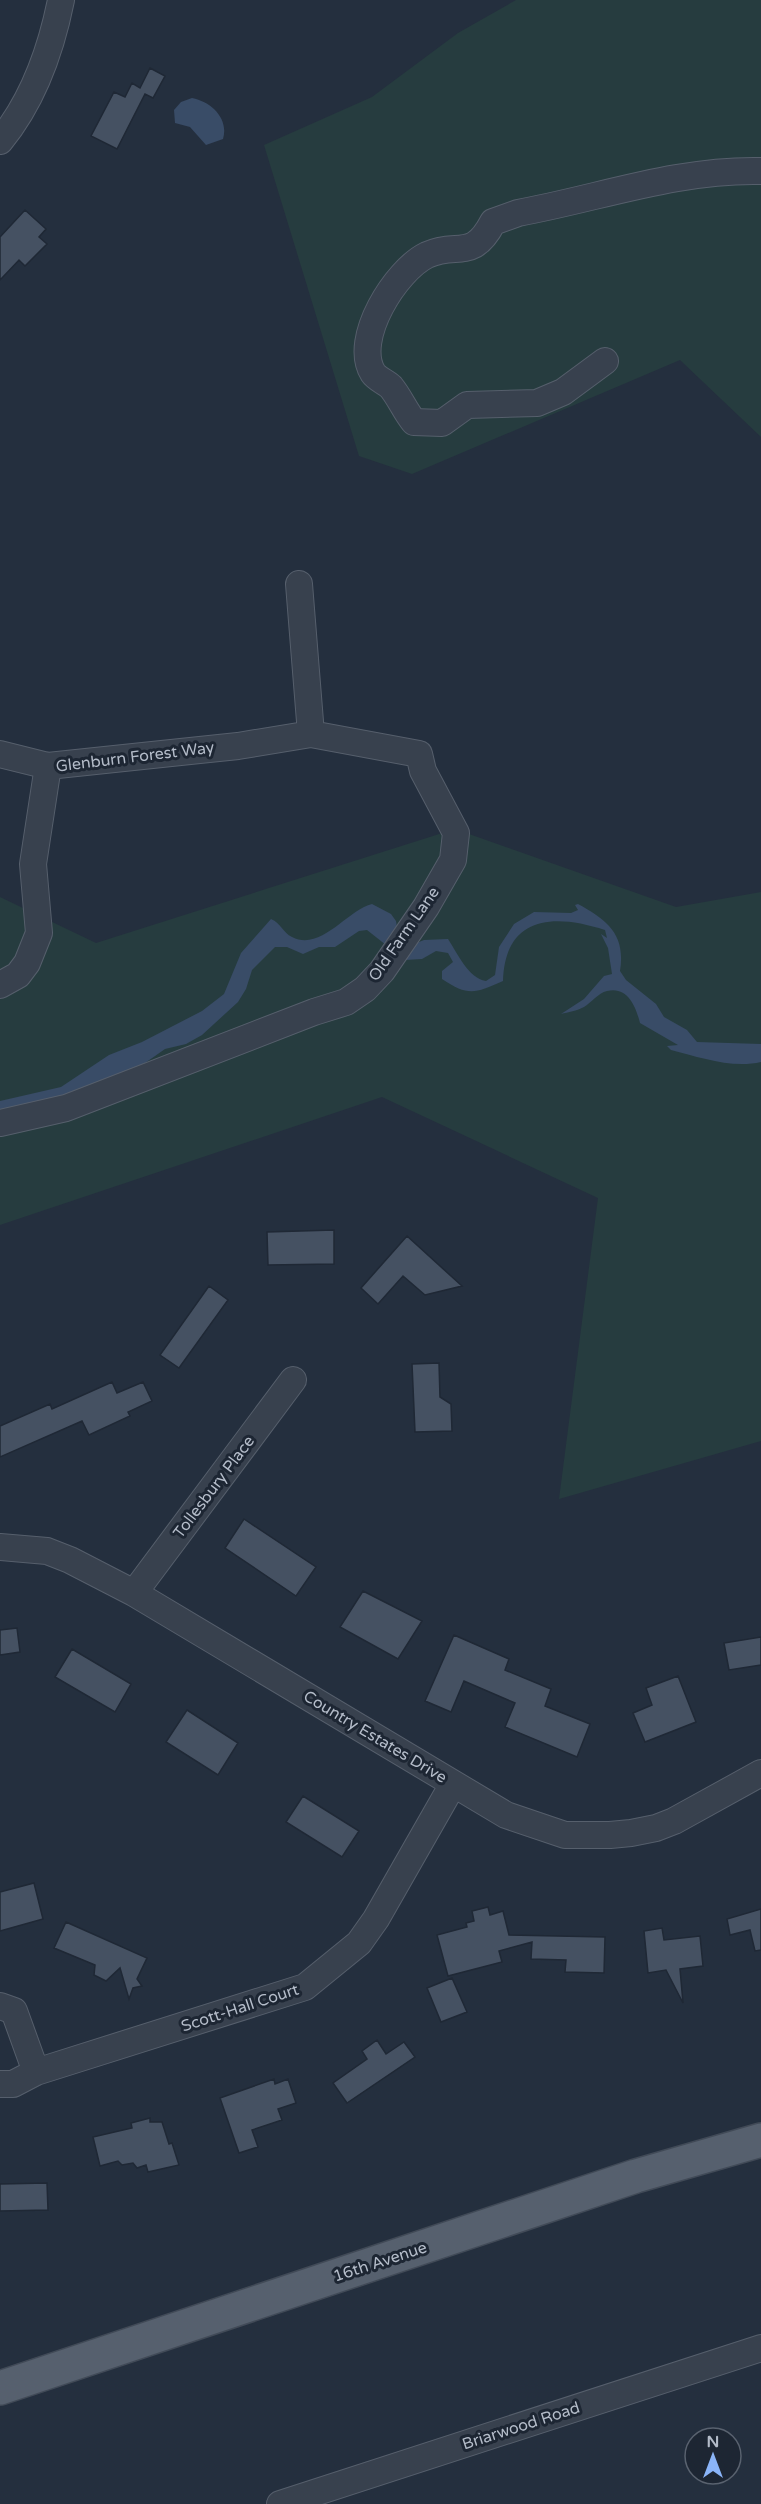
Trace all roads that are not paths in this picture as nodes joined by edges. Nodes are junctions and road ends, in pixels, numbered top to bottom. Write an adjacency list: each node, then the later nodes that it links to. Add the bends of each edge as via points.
1 (61, 0): 2 (street, via 33,90)
2 (0, 141)
3 (761, 171): 4 (street, via 681,177 493,222 485,237 473,247 428,255 412,266 378,308 370,332 373,372 390,387 414,422 442,423 467,405 537,403 564,392)
4 (605, 361)
5 (299, 584): 6 (street)
6 (311, 734): 8 (street, Glenburn Forest Way, via 238,746); 10 (street, Old Farm Lane, via 419,754 423,771 456,833 448,870 382,970 346,1002 66,1108)
7 (0, 754): 8 (street)
8 (48, 766): 9 (street, Glenburn Forest Way, via 33,864 39,933 18,975)
9 (0, 985)
10 (0, 1123)
11 (293, 1380): 13 (street, Tollesbury Place)
12 (0, 1547): 13 (street, Country Estates Drive, via 47,1551)
13 (134, 1593): 15 (street, Country Estates Drive)
14 (761, 1773): 15 (street, Country Estates Drive, via 674,1821 610,1835 565,1834 527,1823)
15 (453, 1784): 17 (street, Scott-Hall Court, via 376,1919 359,1942 305,1987)
16 (0, 2007): 17 (street, via 14,2011)
17 (36, 2072): 18 (street, Scott-Hall Court, via 13,2084)
18 (0, 2084)
19 (761, 2140): 21 (main road, 16th Avenue, via 636,2176)
20 (761, 2348): 22 (street, Briarwood Road)
21 (0, 2388)
22 (280, 2504)

